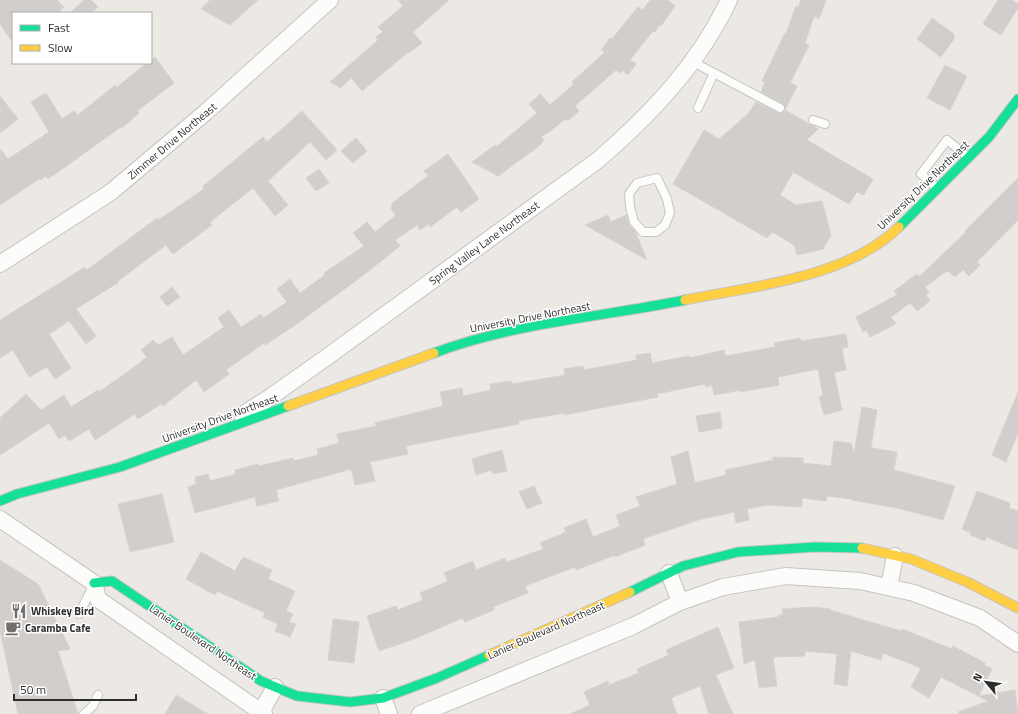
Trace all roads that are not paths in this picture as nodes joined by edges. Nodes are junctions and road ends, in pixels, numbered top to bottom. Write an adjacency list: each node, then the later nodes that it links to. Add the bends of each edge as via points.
1 (330, 0): 13 (street, Zimmer Drive Northeast, via 206,112 111,192)
2 (729, 0): 3 (street, Spring Valley Lane Northeast, via 717,25)
3 (693, 62): 4 (lane); 14 (street, Spring Valley Lane Northeast, via 630,132 568,183 269,398 240,417)
4 (714, 73): 6 (lane); 7 (lane)
5 (1018, 99): 10 (street, University Drive Northeast)
6 (698, 108)
7 (780, 108)
8 (813, 120): 9 (lane)
9 (825, 124)
10 (969, 158): 11 (street, University Drive Northeast); 11 (lane, via 947,140 921,174)
11 (939, 190): 14 (street, University Drive Northeast, via 896,230 843,264 669,303 514,330 458,344)
12 (634, 222): 12 (lane, via 643,232 656,232 665,225 670,213 667,199 657,178 637,183 629,194)
13 (0, 264)
14 (197, 439): 15 (street, University Drive Northeast, via 120,467 17,494)
15 (0, 501)
16 (0, 519): 19 (street)
17 (895, 556): 18 (street, Lanier Boulevard Northeast, via 852,547 738,552); 20 (street); 22 (street, Lanier Boulevard Northeast, via 911,559 967,582)
18 (669, 572): 21 (street); 27 (street, Lanier Boulevard Northeast, via 451,672)
19 (94, 584): 23 (lane); 25 (street, Lanier Boulevard Northeast, via 112,580 187,633 261,681); 28 (street, via 98,600)
20 (889, 588): 21 (street, via 860,581 786,576 723,587); 24 (street, via 914,593 980,618)
21 (680, 602): 31 (street, via 633,626)
22 (1018, 608)
23 (79, 614)
24 (1018, 644)
25 (275, 687): 27 (street, Lanier Boulevard Northeast, via 297,696 350,702); 28 (street)
26 (98, 695): 29 (lane, via 93,706)
27 (383, 698): 30 (street)
28 (262, 713)
29 (84, 714)
30 (388, 714)
31 (420, 714)

